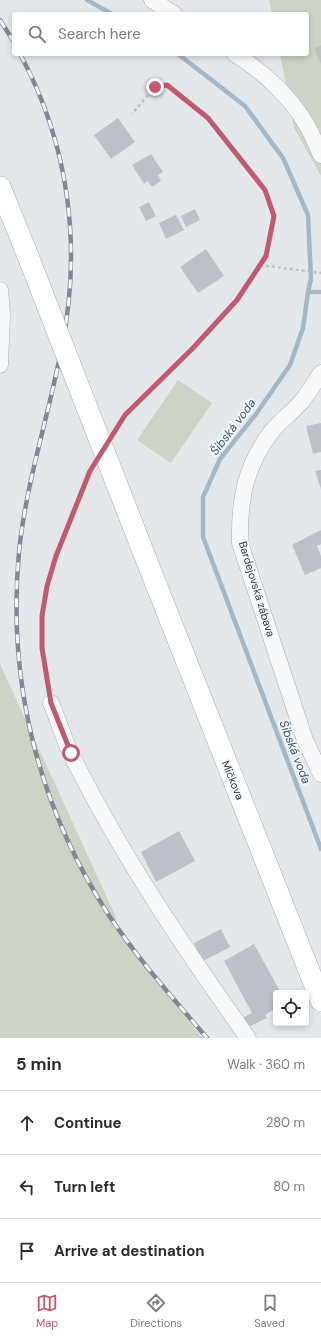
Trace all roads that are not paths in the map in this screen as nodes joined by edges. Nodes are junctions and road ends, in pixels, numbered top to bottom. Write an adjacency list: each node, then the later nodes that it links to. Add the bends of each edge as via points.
1 (152, 0): 2 (street)
2 (171, 12)
3 (238, 56): 4 (street, via 252,64 282,93 306,124)
4 (321, 155)
5 (0, 187): 11 (main road, Mičkova, bridge)
6 (0, 290): 7 (street)
7 (0, 365)
8 (321, 373): 10 (street, Bardejovská zábava, via 301,401 272,431 255,457 245,483 239,515 240,543 305,740)
9 (51, 703): 12 (street, via 71,753 143,881 197,966)
10 (321, 774)
11 (321, 1001)
12 (248, 1038)

